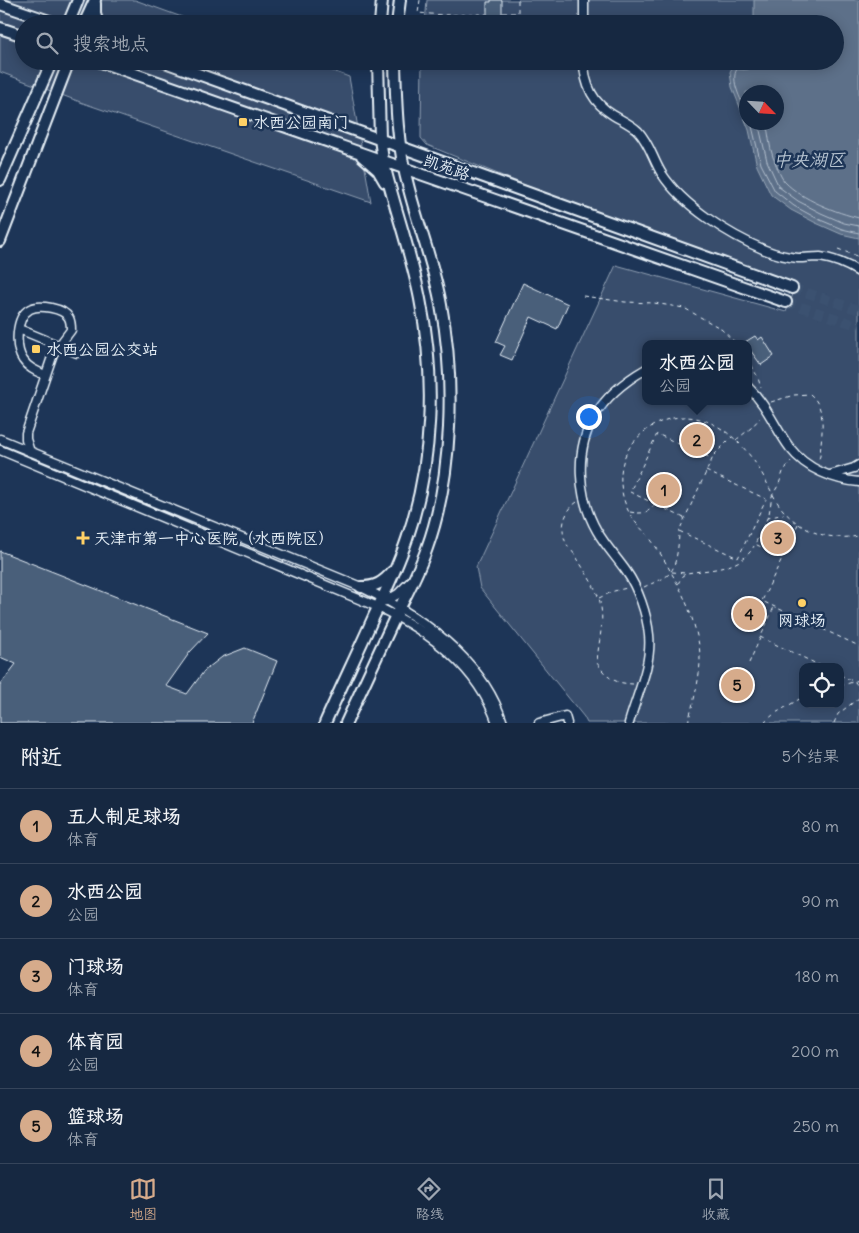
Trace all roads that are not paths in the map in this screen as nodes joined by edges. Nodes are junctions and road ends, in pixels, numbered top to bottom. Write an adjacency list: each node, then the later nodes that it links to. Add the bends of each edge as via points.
1 (79, 0): 8 (main road); 9 (main road)
2 (95, 0): 10 (main road); 11 (main road)
3 (382, 0): 12 (main road)
4 (400, 0): 13 (main road)
5 (584, 0): 14 (street)
6 (0, 4): 7 (main road)
7 (32, 15)
8 (72, 15)
9 (78, 15)
10 (88, 15)
11 (95, 15)
12 (381, 15)
13 (398, 15)
14 (584, 15)
15 (0, 28): 16 (main road)
16 (15, 33)
17 (48, 70): 30 (main road)
18 (66, 70): 33 (main road)
19 (126, 70): 27 (main road, 凯苑路)
20 (187, 70): 24 (main road, 凯苑路)
21 (378, 70): 25 (main road)
22 (395, 70): 26 (main road)
23 (585, 70): 34 (street, via 588,86 601,107 643,136 661,173 697,210 765,250 799,258 823,256)
24 (349, 128): 25 (main road, 凯苑路); 28 (main road)
25 (380, 139): 26 (main road, 凯苑路); 28 (main road)
26 (400, 146): 29 (main road); 35 (main road, 凯苑路)
27 (351, 149): 28 (main road, 凯苑路); 32 (main road, via 378,170)
28 (386, 159): 29 (main road, 凯苑路); 31 (main road, via 403,177); 32 (main road)
29 (404, 167): 31 (main road); 36 (main road, 凯苑路)
30 (0, 180)
31 (409, 189): 51 (main road, via 441,306 449,376 449,416 441,489 435,522)
32 (391, 194): 50 (main road, via 420,299 429,368 429,422 421,485)
33 (0, 240)
34 (859, 272)
35 (792, 288)
36 (786, 302)
37 (19, 329): 38 (street); 38 (street, via 24,314 30,309 41,307 61,312 70,318 71,330); 41 (street, via 18,348 23,361 34,371)
38 (59, 346): 39 (street); 41 (street)
39 (76, 353)
40 (642, 372): 61 (street, via 611,395 593,418 581,461 584,499 596,529 635,588 649,635 641,685)
41 (45, 375): 45 (street, via 26,433)
42 (752, 391): 48 (street, via 766,407 796,455)
43 (0, 439): 45 (street)
44 (0, 450): 47 (street)
45 (30, 451): 47 (street); 52 (street)
46 (859, 465): 48 (street)
47 (42, 467): 53 (street, via 359,599)
48 (829, 475): 49 (street)
49 (859, 482)
50 (397, 566): 52 (main road, via 384,581); 53 (main road)
51 (416, 575): 53 (street, via 403,591); 54 (main road)
52 (361, 588): 53 (street)
53 (382, 602): 54 (street); 54 (street); 55 (main road)
54 (398, 612): 56 (main road); 57 (street, via 429,635 467,671 486,697); 58 (street, via 439,636 470,665 492,696)
55 (325, 723)
56 (346, 723)
57 (497, 723)
58 (503, 723)
59 (541, 723): 60 (street, via 565,716)
60 (567, 723)
61 (629, 723)

